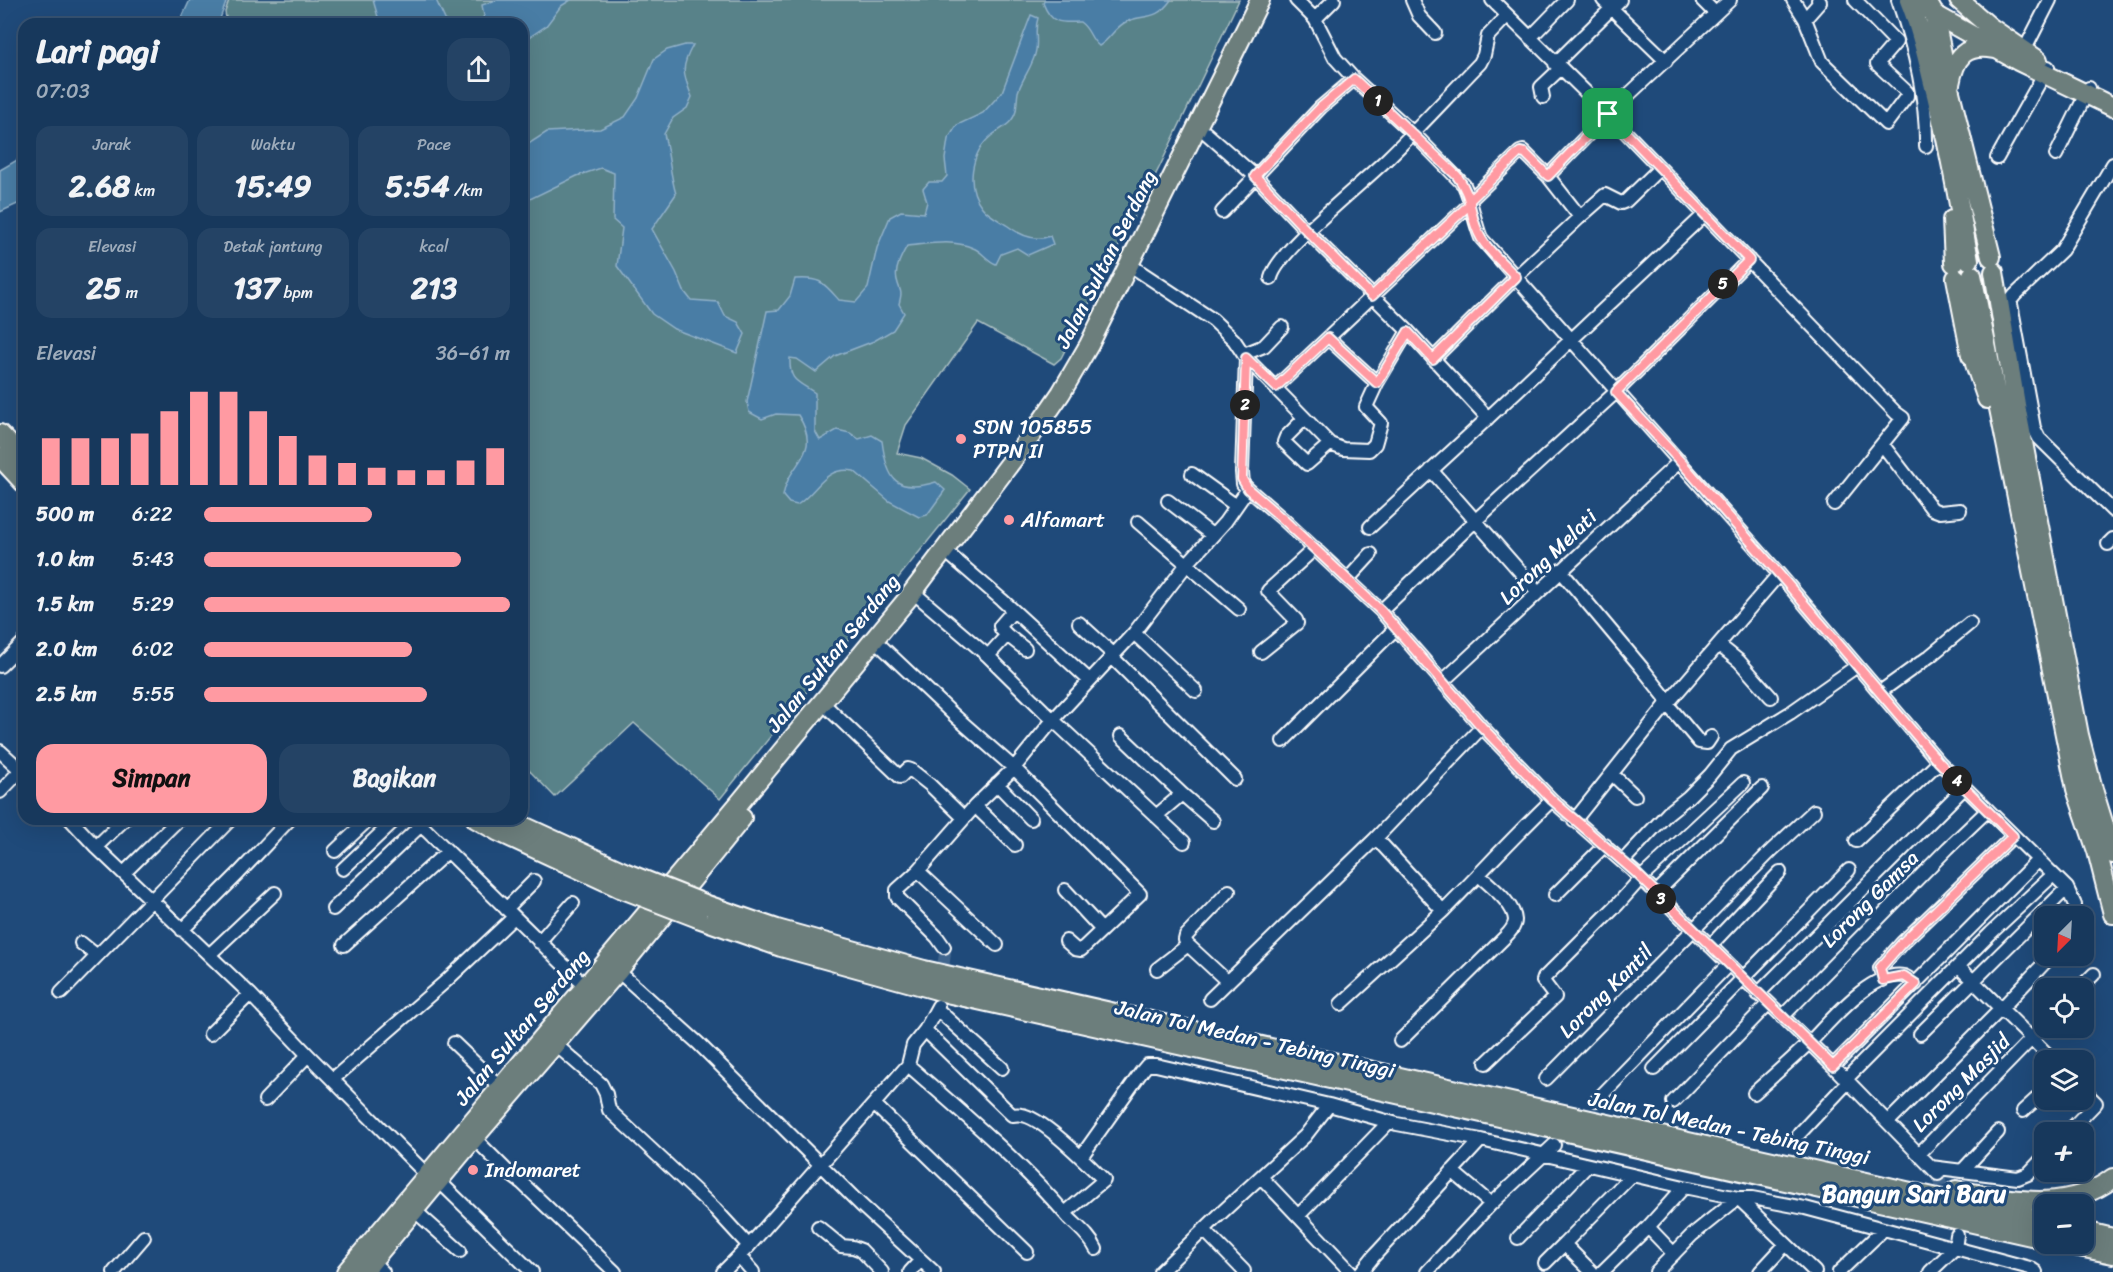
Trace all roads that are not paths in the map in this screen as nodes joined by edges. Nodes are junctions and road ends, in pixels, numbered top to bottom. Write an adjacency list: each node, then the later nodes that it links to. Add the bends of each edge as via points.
1 (1260, 0): 142 (highway, Jalan Sultan Serdang, via 1115,295 1061,393 916,588)
2 (1274, 0): 38 (highway, Jalan Sultan Serdang)
3 (1296, 0): 22 (street)
4 (1334, 0): 22 (street)
5 (1412, 0): 24 (street, via 1419,16)
6 (1492, 0): 21 (street)
7 (1567, 0): 25 (street)
8 (1702, 0): 20 (street)
9 (1730, 0): 20 (street)
10 (1793, 0): 23 (street)
11 (1818, 0): 23 (street, via 1818,6)
12 (1855, 0): 23 (street, via 1896,42 1877,64 1907,96 1886,124 1822,62)
13 (1898, 0): 40 (street, via 1916,59)
14 (1909, 0): 54 (highway, via 1950,153)
15 (1921, 0): 19 (highway)
16 (1959, 0): 27 (highway)
17 (2050, 0): 27 (street)
18 (1612, 3): 28 (street); 29 (street)
19 (1930, 7): 26 (highway); 32 (highway)
20 (1715, 13): 28 (street)
21 (1507, 16): 25 (street); 39 (street, via 1488,36 1480,63)
22 (1315, 19): 31 (street, via 1335,58)
23 (1805, 20)
24 (1435, 33)
25 (1530, 38): 29 (street)
26 (1997, 50): 27 (highway); 32 (highway, via 1985,47 1965,51 1955,62)
27 (2021, 56): 30 (highway)
28 (1666, 61): 37 (street)
29 (1558, 67): 35 (street, via 1541,87); 37 (street)
30 (2047, 70): 33 (highway); 42 (street)
31 (1354, 79): 39 (street); 45 (street, via 1321,107)
32 (1949, 88): 169 (highway, via 1992,264 2079,735)
33 (2088, 91): 34 (highway); 36 (highway); 41 (street)
34 (2113, 96)
35 (1542, 97)
36 (2113, 107)
37 (1608, 114): 44 (street); 46 (street)
38 (1206, 133): 45 (street); 53 (highway, Jalan Sultan Serdang)
39 (1413, 133): 47 (street, via 1457,176); 51 (street)
40 (1926, 146)
41 (2056, 154)
42 (1997, 158)
43 (2113, 164): 84 (street, via 2062,250 2015,295 2011,304 2034,428 2039,438)
44 (1660, 168): 49 (street); 50 (street, via 1624,203 1605,195)
45 (1255, 176): 48 (street); 51 (street)
46 (1548, 176): 47 (street, via 1520,152); 50 (street)
47 (1470, 202): 55 (street, via 1481,238); 57 (street)
48 (1222, 212)
49 (1705, 214): 52 (street); 61 (street)
50 (1580, 217): 55 (street)
51 (1308, 232): 56 (street, via 1276,266); 57 (street)
52 (1749, 260): 66 (street); 71 (street, via 1903,418)
53 (1136, 269): 62 (street, via 1213,320); 91 (highway, Jalan Sultan Serdang, via 1090,361 1066,399)
54 (1963, 269): 74 (highway); 74 (highway, via 1973,359)
55 (1516, 277): 61 (street); 63 (street)
56 (1271, 278)
57 (1372, 296): 59 (street); 60 (street)
58 (1282, 327): 62 (street, via 1264,346)
59 (1408, 332): 63 (street); 64 (street)
60 (1328, 338): 64 (street); 65 (street)
61 (1570, 341): 66 (street); 67 (street)
62 (1245, 356): 65 (street); 79 (street, via 1242,471 1243,484)
63 (1433, 359): 67 (street)
64 (1377, 383): 70 (street, via 1366,407 1381,423 1373,448 1353,451)
65 (1276, 387): 68 (street)
66 (1616, 392): 75 (street); 85 (street)
67 (1488, 418): 76 (street)
68 (1304, 419): 70 (street); 70 (street, via 1286,437 1287,447 1307,464)
69 (0, 434): 72 (highway)
70 (1330, 444)
71 (1882, 444): 81 (street); 83 (street, via 1932,509)
72 (18, 453)
73 (0, 457): 78 (highway)
74 (2009, 457): 181 (highway, via 2076,789)
75 (1680, 461): 93 (street, Lorong Melati); 94 (street)
76 (1431, 470): 85 (street); 87 (street)
77 (1192, 474): 82 (street)
78 (18, 476)
79 (1248, 489): 82 (street); 89 (street)
80 (1168, 501): 88 (street)
81 (1834, 504)
82 (1235, 505): 88 (street)
83 (1960, 510)
84 (2113, 511)
85 (1476, 520): 96 (street); 100 (street)
86 (1138, 522): 92 (street)
87 (1370, 527)
88 (1212, 536): 92 (street)
89 (1315, 548): 95 (street); 110 (street, via 1268,591 1297,623)
90 (1371, 554): 95 (street)
91 (951, 556): 97 (highway, Jalan Sultan Serdang); 99 (street)
92 (1187, 564): 98 (street); 104 (street)
93 (1560, 570): 96 (street, Lorong Melati); 120 (street, via 1642,668)
94 (1779, 574): 106 (street); 114 (street)
95 (1348, 579): 100 (street)
96 (1538, 592): 116 (street, Lorong Melati)
97 (920, 598): 107 (highway, Jalan Sultan Serdang); 112 (street)
98 (1239, 609)
99 (1013, 611): 105 (street, via 1000,626); 115 (street)
100 (1381, 611): 103 (street)
101 (1079, 623): 111 (street)
102 (1970, 623): 118 (street)
103 (1395, 629): 116 (street); 126 (street)
104 (1134, 633): 111 (street); 117 (street)
105 (1007, 635): 109 (street); 112 (street)
106 (1719, 645): 119 (street); 120 (street)
107 (881, 646): 121 (highway, Jalan Sultan Serdang); 130 (street)
108 (18, 648): 113 (street)
109 (1025, 649)
110 (1261, 652)
111 (1112, 655): 115 (street); 133 (street)
112 (988, 656): 122 (street)
113 (0, 666)
114 (1857, 666): 118 (street); 172 (street, via 1731,749)
115 (1089, 681): 122 (street)
116 (1442, 682): 123 (street)
117 (1196, 691)
118 (1880, 692): 128 (street)
119 (1771, 697)
120 (1667, 705): 125 (street, via 1699,742 1707,743); 131 (street)
121 (829, 709): 142 (highway, Jalan Sultan Serdang); 147 (street, via 900,777 909,769)
122 (1053, 720): 130 (street); 146 (street)
123 (1482, 727): 141 (street); 163 (street)
124 (1121, 736): 139 (street)
125 (1712, 737)
126 (1283, 741)
127 (0, 751): 129 (street)
128 (1939, 762): 136 (street); 164 (street)
129 (18, 766)
130 (1014, 768): 135 (street); 201 (street, via 1140,894)
131 (1612, 774): 140 (street); 150 (street)
132 (18, 775): 138 (street)
133 (1235, 779)
134 (1743, 783): 182 (street)
135 (997, 784): 143 (street); 148 (street)
136 (1965, 787): 144 (street); 228 (street)
137 (1762, 788): 189 (street)
138 (0, 792)
139 (1182, 794): 146 (street); 149 (street)
140 (1635, 796)
141 (1552, 800): 150 (street); 179 (street)
142 (746, 805): 217 (highway, Jalan Sultan Serdang); 225 (highway, Jalan Sultan Serdang)
143 (975, 806): 147 (street); 166 (street)
144 (1988, 810): 162 (street); 233 (street, Lorong Gamsa)
145 (1814, 811): 202 (street, Lorong Kantil)
146 (1156, 816): 165 (street)
147 (964, 818): 176 (street)
148 (1031, 819)
149 (1213, 821)
150 (1574, 821): 167 (street)
151 (79, 825): 168 (street)
152 (119, 825): 168 (street)
153 (173, 825): 178 (street)
154 (225, 825): 192 (street)
155 (284, 825): 200 (street)
156 (362, 825): 170 (street)
157 (390, 825): 174 (street)
158 (413, 825): 195 (street)
159 (419, 825): 171 (street)
160 (490, 825): 184 (highway, Jalan Tol Medan - Tebing Tinggi)
161 (519, 825): 184 (highway, Jalan Tol Medan - Tebing Tinggi)
162 (2013, 836): 173 (street); 221 (street, via 1902,943 1880,968)
163 (1376, 838): 197 (street); 223 (street)
164 (1856, 841)
165 (1184, 842)
166 (1015, 845)
167 (1605, 846): 172 (street); 190 (street)
168 (96, 847): 178 (street)
169 (2112, 847)
170 (335, 850)
171 (447, 852): 198 (street); 206 (street)
172 (1623, 861): 182 (street)
173 (2037, 861): 180 (street); 224 (street)
174 (343, 869)
175 (1849, 870): 220 (street)
176 (918, 871): 207 (street); 210 (street, via 896,894)
177 (1780, 872): 209 (street)
178 (124, 873): 192 (street)
179 (1479, 875): 197 (street); 239 (street, via 1511,909 1514,926)
180 (2053, 875): 185 (street); 214 (street)
181 (2104, 877): 191 (highway); 199 (highway)
182 (1641, 878): 189 (street); 245 (street, via 1544,978 1555,997)
183 (534, 880): 198 (street)
184 (622, 880): 196 (highway, Jalan Tol Medan - Tebing Tinggi, bridge)
185 (2067, 888): 194 (street); 222 (street)
186 (1065, 890): 201 (street)
187 (1229, 891): 208 (street, via 1186,936)
188 (275, 893): 211 (street)
189 (1656, 893): 202 (street)
190 (1556, 895)
191 (2113, 896)
192 (152, 899): 200 (street); 212 (street)
193 (573, 903): 204 (street)
194 (2075, 905)
195 (333, 909)
196 (704, 912): 282 (highway, Jalan Tol Medan - Tebing Tinggi, via 924,970); 298 (highway, Jalan Tol Medan - Tebing Tinggi, via 781,947 951,994)
197 (1443, 912): 230 (street)
198 (510, 913): 204 (street); 250 (street, via 438,988)
199 (2113, 914)
200 (182, 930): 211 (street)
201 (1102, 930): 203 (street, via 1081,950)
202 (1693, 930): 209 (street); 251 (street, Lorong Kantil)
203 (1066, 940)
204 (540, 942): 225 (street)
205 (81, 943): 212 (street)
206 (344, 945)
207 (997, 945)
208 (1188, 945): 216 (street); 223 (street)
209 (1710, 946): 213 (street)
210 (944, 947)
211 (209, 955): 227 (street)
212 (97, 956): 226 (street)
213 (1727, 966): 220 (street); 256 (street)
214 (1958, 966): 222 (street); 252 (street)
215 (2042, 966): 232 (street)
216 (1157, 969)
217 (618, 970): 242 (highway, Jalan Sultan Serdang); 273 (street)
218 (2094, 974): 219 (street)
219 (2090, 978)
220 (1743, 980): 228 (street); 249 (street)
221 (1883, 980): 224 (street, via 1904,976); 241 (street, via 1860,992)
222 (1971, 981): 232 (street); 236 (street)
223 (1228, 982): 229 (street)
224 (1916, 984): 247 (street)
225 (585, 986): 253 (highway, Jalan Sultan Serdang)
226 (61, 993)
227 (250, 994): 235 (street); 244 (street)
228 (1758, 994): 231 (street)
229 (1210, 999)
230 (1341, 1004)
231 (1768, 1004): 233 (street); 258 (street)
232 (2000, 1010): 238 (street); 264 (street)
233 (1782, 1017): 241 (street)
234 (925, 1030): 246 (street, via 913,1045); 248 (street, via 938,1008); 272 (street, via 1012,1115 1028,1117)
235 (210, 1034)
236 (1920, 1034)
237 (2034, 1038): 238 (street, Lorong Masjid)
238 (2032, 1040): 243 (street); 271 (street, Lorong Masjid)
239 (1400, 1041)
240 (454, 1043): 253 (street)
241 (1809, 1043): 247 (street); 254 (street)
242 (555, 1044): 268 (highway, Jalan Sultan Serdang); 304 (street, via 602,1084 609,1110)
243 (2042, 1050)
244 (308, 1055): 250 (street); 255 (street)
245 (1486, 1063)
246 (908, 1065): 259 (street); 287 (street)
247 (1833, 1066): 252 (street)
248 (1002, 1068)
249 (1654, 1070)
250 (333, 1079): 280 (street)
251 (1546, 1079)
252 (1846, 1081): 264 (street); 267 (street)
253 (500, 1087): 280 (highway, Jalan Sultan Serdang)
254 (1754, 1093)
255 (265, 1100)
256 (1597, 1101)
257 (2034, 1101): 262 (street)
258 (1672, 1102)
259 (874, 1104): 273 (street); 308 (street)
260 (1329, 1105): 263 (street); 272 (street, via 1148,1065); 279 (street, via 1305,1136)
261 (2089, 1110): 265 (street)
262 (2023, 1111)
263 (1389, 1122): 269 (street); 289 (street)
264 (1888, 1122): 271 (street)
265 (2078, 1122)
266 (1998, 1132): 277 (street)
267 (1798, 1134)
268 (474, 1138): 280 (highway, Jalan Sultan Serdang); 319 (street)
269 (1481, 1140): 270 (street); 276 (street)
270 (1550, 1150): 274 (street); 286 (street)
271 (1919, 1154): 277 (street, via 1934,1170)
272 (1081, 1157): 287 (street, via 1104,1180)
273 (820, 1164): 304 (street); 312 (street)
274 (1588, 1165): 278 (street); 299 (street)
275 (2034, 1167): 277 (street, via 2024,1177)
276 (1452, 1171): 286 (street); 327 (street)
277 (1962, 1171)
278 (1632, 1175): 283 (street); 302 (street)
279 (1261, 1177): 289 (street); 295 (street)
280 (433, 1178): 288 (highway, Jalan Sultan Serdang); 317 (highway, Jalan Sultan Serdang); 318 (street)
281 (2113, 1178): 282 (highway, via 2077,1197 2040,1202)
282 (1859, 1179): 291 (highway, Jalan Tol Medan - Tebing Tinggi)
283 (1684, 1187): 284 (street); 293 (street)
284 (1738, 1198): 285 (street); 290 (street); 309 (street)
285 (1777, 1203): 290 (street); 294 (street)
286 (1491, 1204): 328 (street)
287 (1059, 1205): 305 (street)
288 (414, 1210): 307 (street); 314 (highway, Jalan Sultan Serdang)
289 (1298, 1216): 326 (street)
290 (1762, 1220): 303 (street)
291 (2034, 1220)
292 (818, 1227): 322 (street, via 841,1246 861,1250)
293 (1648, 1227): 309 (street); 330 (street)
294 (1884, 1229): 301 (street); 334 (street)
295 (1204, 1230): 315 (street); 325 (street)
296 (2094, 1233): 300 (highway)
297 (144, 1237): 316 (street)
298 (2034, 1237)
299 (1518, 1238)
300 (2113, 1238)
301 (1956, 1242): 335 (street); 336 (street)
302 (1564, 1244): 313 (street); 329 (street)
303 (1786, 1244): 332 (street); 333 (street)
304 (749, 1246): 311 (street)
305 (1096, 1249)
306 (2094, 1250): 310 (highway)
307 (460, 1251)
308 (1027, 1252)
309 (1674, 1254): 331 (street)
310 (2113, 1254)
311 (739, 1256): 320 (street); 321 (street)
312 (921, 1260): 323 (street); 324 (street)
313 (1545, 1263)
314 (373, 1268)
315 (1244, 1271)
316 (114, 1272)
317 (346, 1272)
318 (532, 1272)
319 (615, 1272)
320 (723, 1272)
321 (753, 1272)
322 (882, 1272)
323 (910, 1272)
324 (934, 1272)
325 (1160, 1272)
326 (1351, 1272)
327 (1361, 1272)
328 (1427, 1272)
329 (1592, 1272)
330 (1602, 1272)
331 (1656, 1272)
332 (1760, 1272)
333 (1815, 1272)
334 (1839, 1272)
335 (1930, 1272)
336 (2036, 1272)

